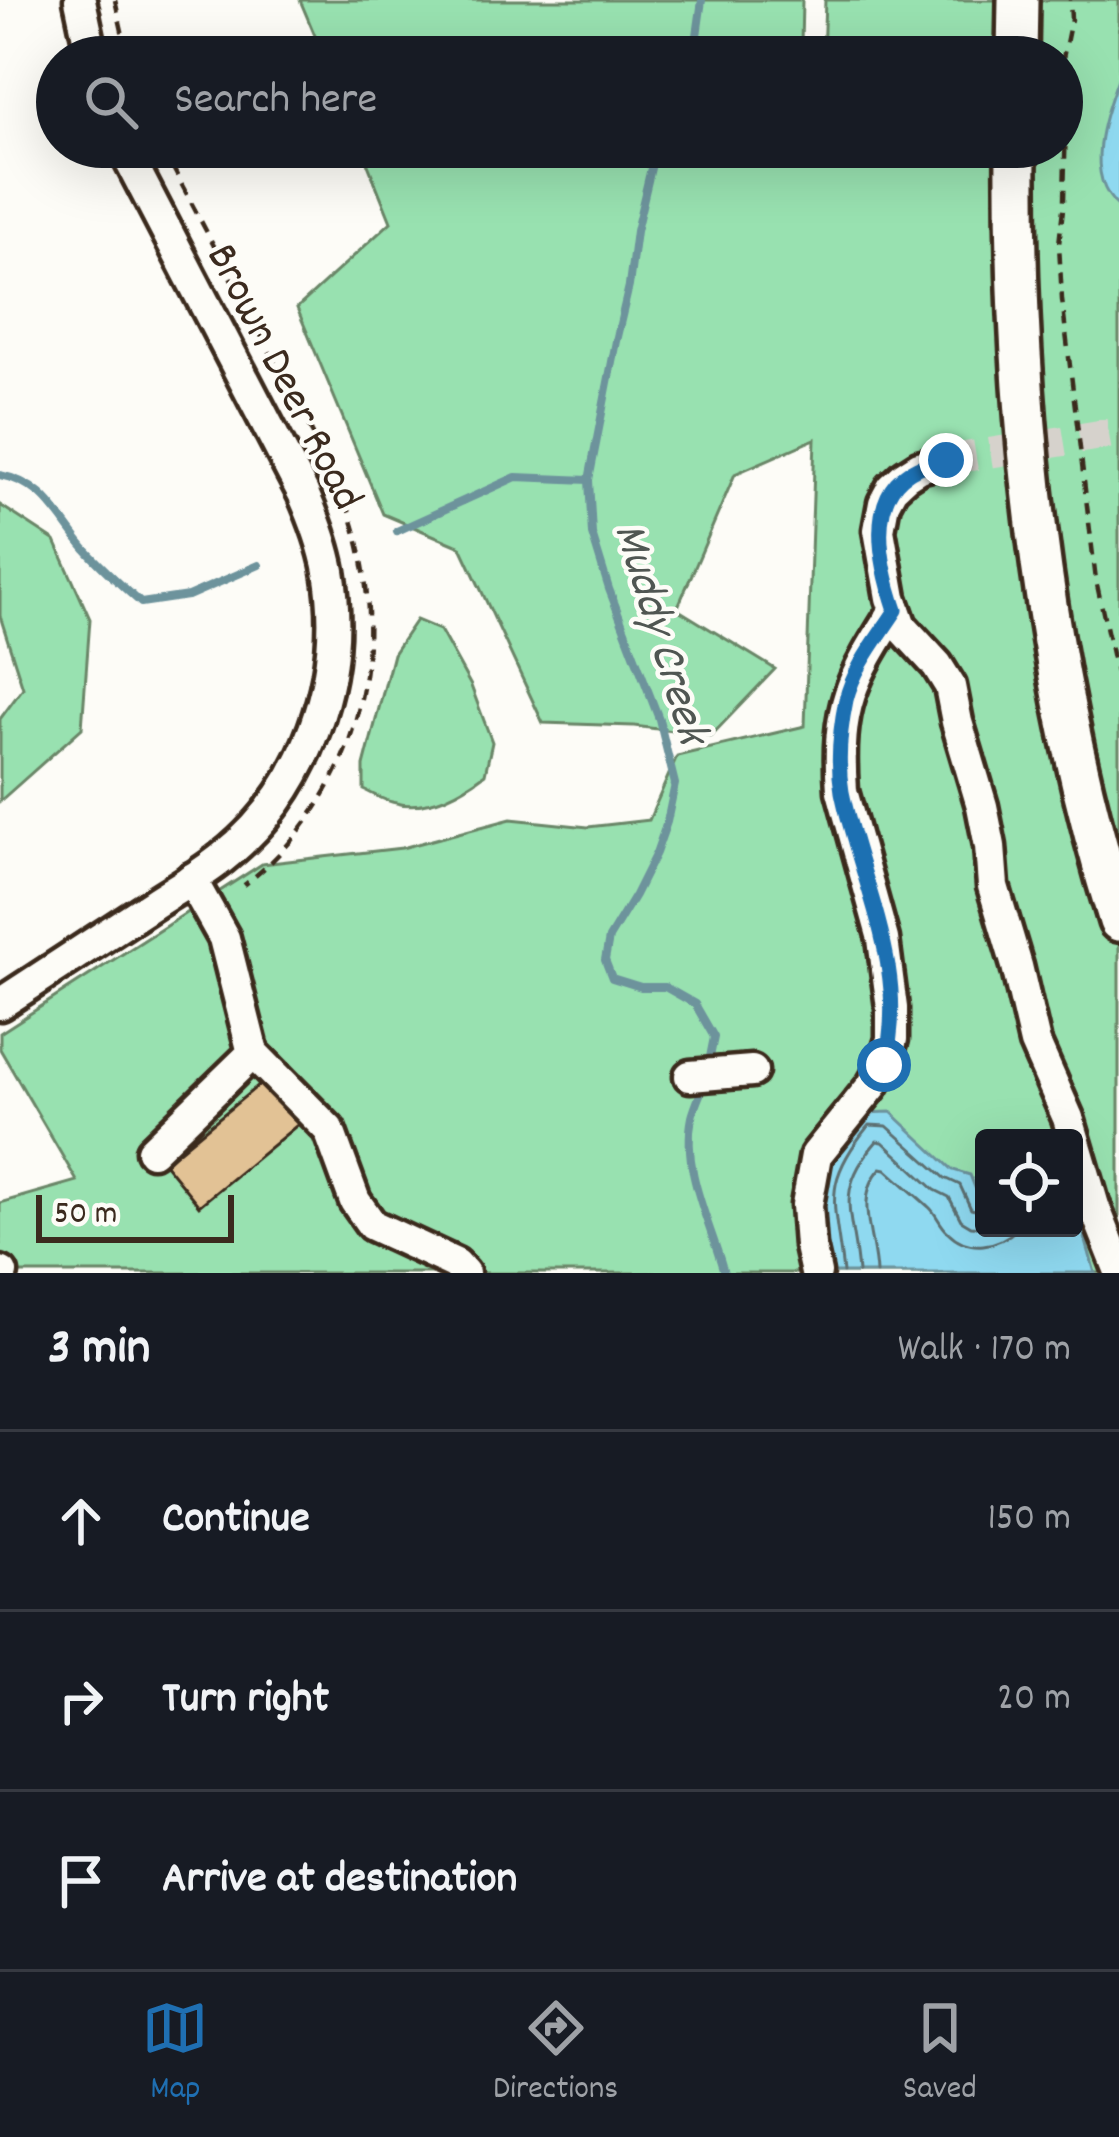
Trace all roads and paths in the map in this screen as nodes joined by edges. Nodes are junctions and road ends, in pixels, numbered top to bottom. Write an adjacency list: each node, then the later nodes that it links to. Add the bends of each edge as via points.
1 (80, 0): 5 (street)
2 (115, 0): 6 (path)
3 (1018, 0): 7 (main road)
4 (1070, 0): 8 (path)
5 (88, 36)
6 (123, 36)
7 (1017, 36)
8 (1068, 36)
9 (132, 168): 15 (street, Brown Deer Road, via 303,493 329,571 334,623 323,705 285,789 223,858)
10 (1016, 168): 16 (main road, via 1019,360 1034,518 1070,733)
11 (1063, 168): 14 (path, via 1064,318 1096,580)
12 (946, 460): 13 (street, via 905,476 884,503 879,530)
13 (896, 610): 22 (street, via 950,686 1035,1043); 24 (street, via 847,696 840,766 883,939 892,1039 872,1086 816,1155 807,1205)
14 (1119, 686)
15 (190, 879): 17 (street, Brown Deer Road); 18 (street, via 224,938)
16 (1119, 921)
17 (0, 1004)
18 (253, 1053): 21 (street); 23 (street, via 329,1130 355,1202 372,1225)
19 (752, 1071): 20 (street)
20 (690, 1076)
21 (152, 1150)
22 (1119, 1269)
23 (464, 1273)
24 (816, 1273)

